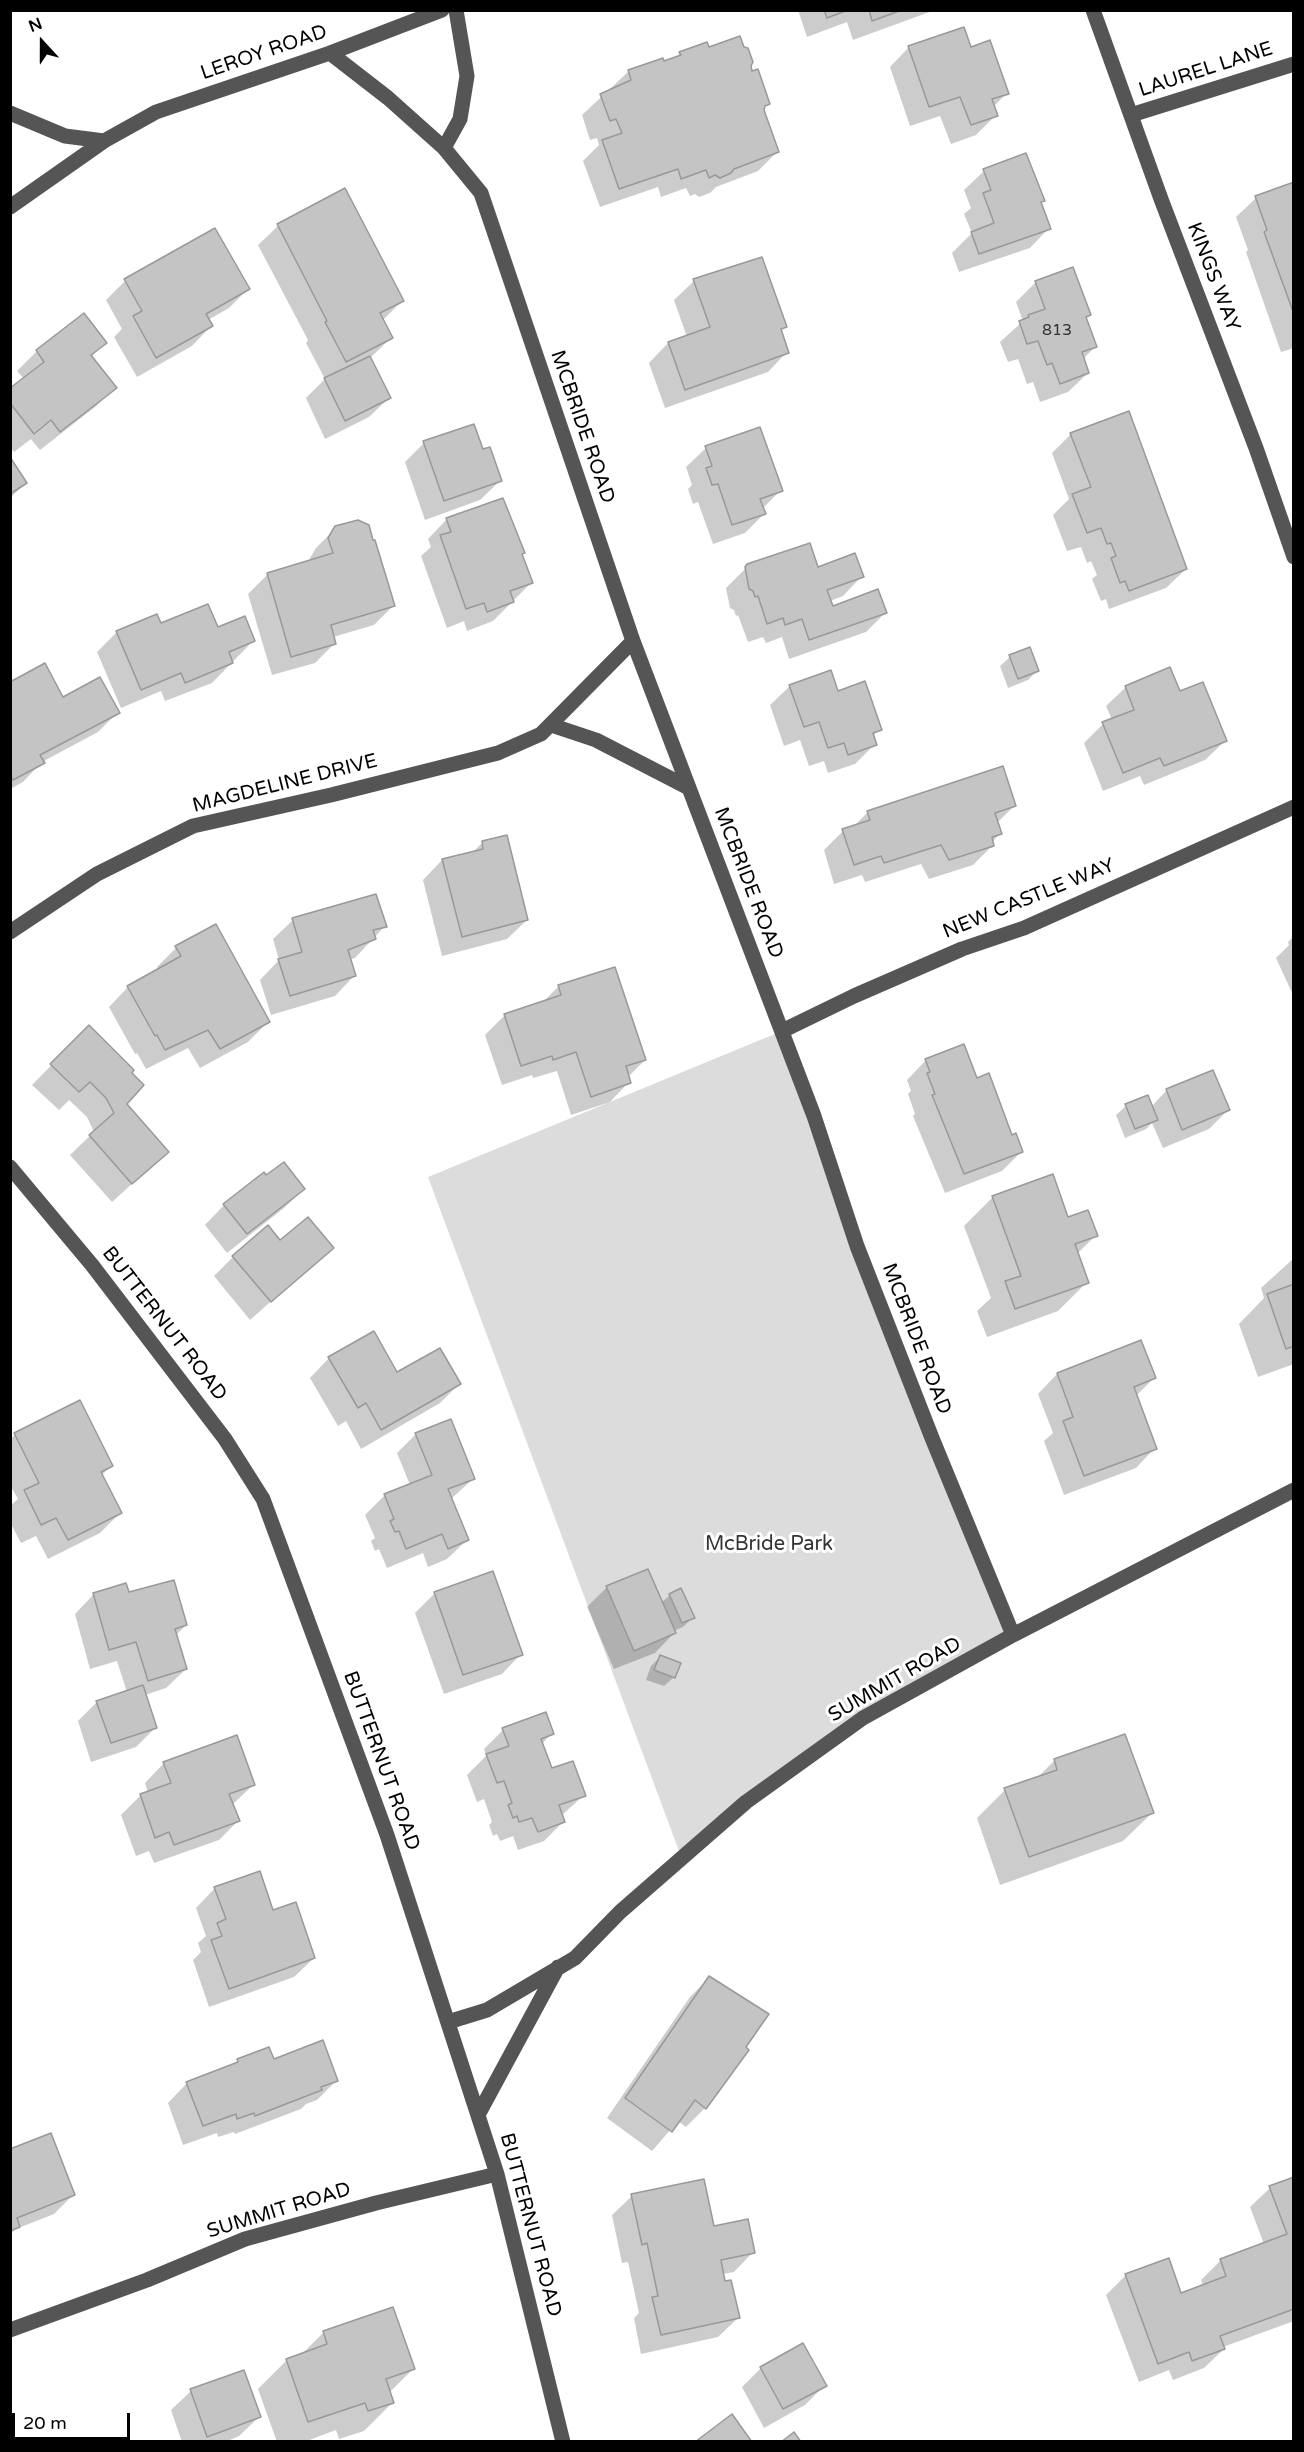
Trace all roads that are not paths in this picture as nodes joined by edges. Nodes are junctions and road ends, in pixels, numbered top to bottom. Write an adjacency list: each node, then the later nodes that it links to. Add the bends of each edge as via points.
1 (442, 10): 4 (street, LEROY ROAD)
2 (456, 10): 9 (street, via 467,76 460,119)
3 (1093, 10): 7 (street, KINGS WAY)
4 (330, 53): 8 (street, LEROY ROAD, via 156,112); 9 (street, MCBRIDE ROAD)
5 (1293, 64): 7 (street, LAUREL LANE)
6 (10, 113): 8 (street, via 65,135)
7 (1131, 115): 11 (street, KINGS WAY)
8 (104, 141): 10 (street, LEROY ROAD)
9 (444, 148): 12 (street, MCBRIDE ROAD, via 481,193)
10 (10, 207)
11 (1293, 557)
12 (633, 641): 13 (street, MAGDELINE DRIVE); 14 (street, MCBRIDE ROAD)
13 (550, 724): 14 (street, via 596,740); 16 (street, MAGDELINE DRIVE, via 541,734 498,753 193,826 97,874)
14 (689, 788): 17 (street, MCBRIDE ROAD)
15 (1293, 807): 17 (street, NEW CASTLE WAY, via 1024,928 962,949 865,991)
16 (10, 932)
17 (782, 1031): 20 (street, MCBRIDE ROAD, via 857,1245)
18 (10, 1167): 22 (street, BUTTERNUT ROAD, via 92,1265 225,1438 263,1499 387,1835)
19 (1293, 1490): 20 (street, SUMMIT ROAD)
20 (1013, 1635): 21 (street, SUMMIT ROAD, via 863,1718 746,1802 620,1912 575,1958)
21 (559, 1967): 22 (street, SUMMIT ROAD, via 487,2010); 23 (street, SUMMIT ROAD)
22 (448, 2022): 23 (street, BUTTERNUT ROAD)
23 (478, 2115): 24 (street, BUTTERNUT ROAD)
24 (497, 2174): 25 (street, SUMMIT ROAD, via 244,2239 147,2280); 26 (street, BUTTERNUT ROAD)
25 (10, 2330)
26 (564, 2442)

